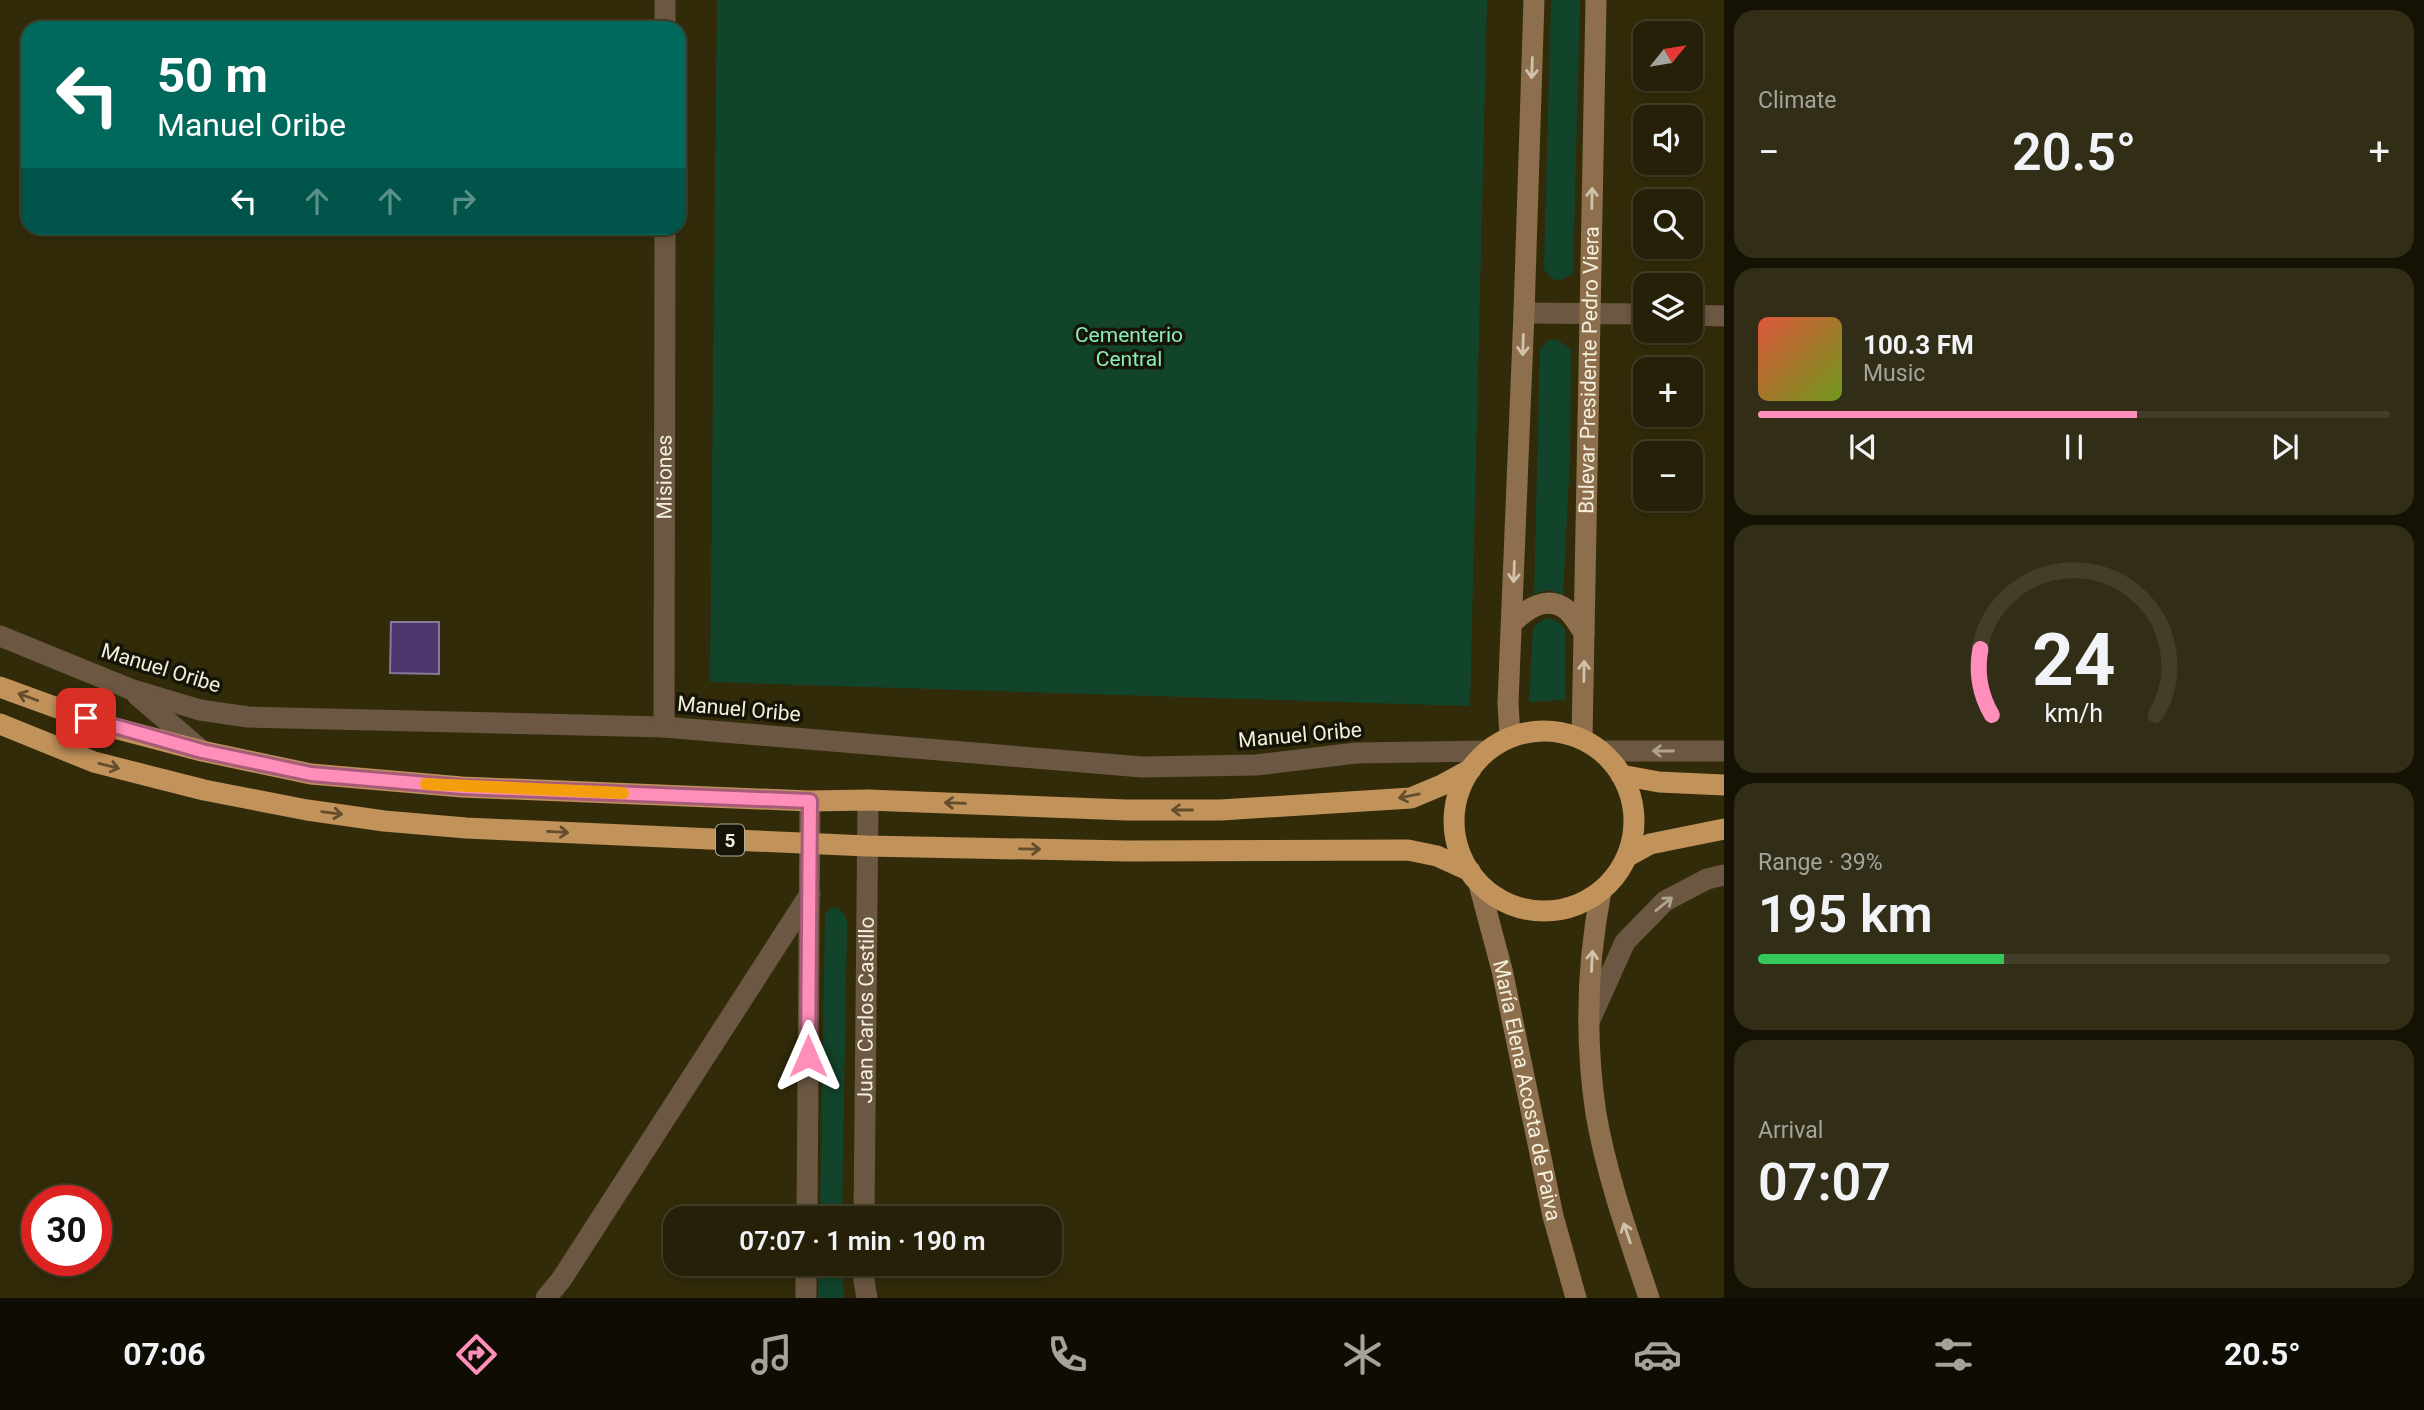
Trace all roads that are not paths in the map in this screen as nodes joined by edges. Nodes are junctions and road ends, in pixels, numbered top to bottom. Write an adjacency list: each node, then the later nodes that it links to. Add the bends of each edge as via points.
1 (665, 0): 4 (street)
2 (1534, 0): 7 (street, one-way to 7)
3 (1596, 0): 6 (street, Bulevar Presidente Pedro Viera, one-way to 3)
4 (665, 21)
5 (665, 235): 17 (street, Misiones)
6 (1590, 312): 7 (street); 8 (street); 12 (street, Bulevar Presidente Pedro Viera)
7 (1524, 313): 11 (street, one-way to 11)
8 (1633, 314)
9 (1703, 315): 10 (street)
10 (1724, 316)
11 (1512, 623): 12 (street, via 1536,605 1551,603 1566,610); 18 (street)
12 (1584, 633): 19 (street, Bulevar Presidente Pedro Viera, one-way to 12)
13 (0, 636): 15 (street, Manuel Oribe)
14 (0, 687): 20 (highway, 5, one-way to 14, via 107,726)
15 (130, 689): 17 (street, Manuel Oribe, via 200,710 248,718); 20 (street)
16 (0, 724): 30 (highway, 5, one-way to 30, via 94,762 204,790 345,815 466,828)
17 (664, 727): 21 (street, Manuel Oribe, via 1142,767 1256,765 1356,753)
18 (1510, 737): 19 (highway, via 1546,730); 21 (highway)
19 (1582, 739): 22 (highway)
20 (202, 751): 28 (highway, 5, via 311,774 462,787)
21 (1487, 751): 24 (highway)
22 (1602, 751): 23 (street, one-way to 22); 25 (highway)
23 (1724, 751)
24 (1471, 769): 27 (highway, 5, one-way to 27, via 1411,797 1221,810); 34 (highway, via 1460,786 1454,813 1459,842)
25 (1622, 775): 26 (highway); 32 (highway, via 1634,818)
26 (1724, 785)
27 (868, 800): 28 (highway, 5); 31 (street, Juan Carlos Castillo)
28 (810, 801): 30 (street)
29 (1724, 829): 32 (highway, via 1650,844)
30 (810, 844): 31 (highway, 5); 36 (street)
31 (867, 846): 34 (highway, 5, one-way to 34, via 1408,850 1437,856); 39 (street, Juan Carlos Castillo)
32 (1628, 856): 35 (highway)
33 (1724, 876): 37 (street, one-way to 33, via 1625,942 1665,901 1707,879)
34 (1475, 877): 35 (highway, via 1496,900 1521,909 1564,909); 45 (street, María Elena Acosta de Paiva, via 1502,970 1553,1216)
35 (1601, 891): 37 (street, one-way to 35)
36 (810, 894): 38 (street); 42 (street)
37 (1588, 1022): 46 (street, one-way to 37, via 1620,1211 1597,1114)
38 (807, 1206)
39 (864, 1206)
40 (806, 1276): 43 (street)
41 (864, 1276): 44 (street)
42 (546, 1298)
43 (806, 1298)
44 (867, 1298)
45 (1576, 1298)
46 (1649, 1298)

